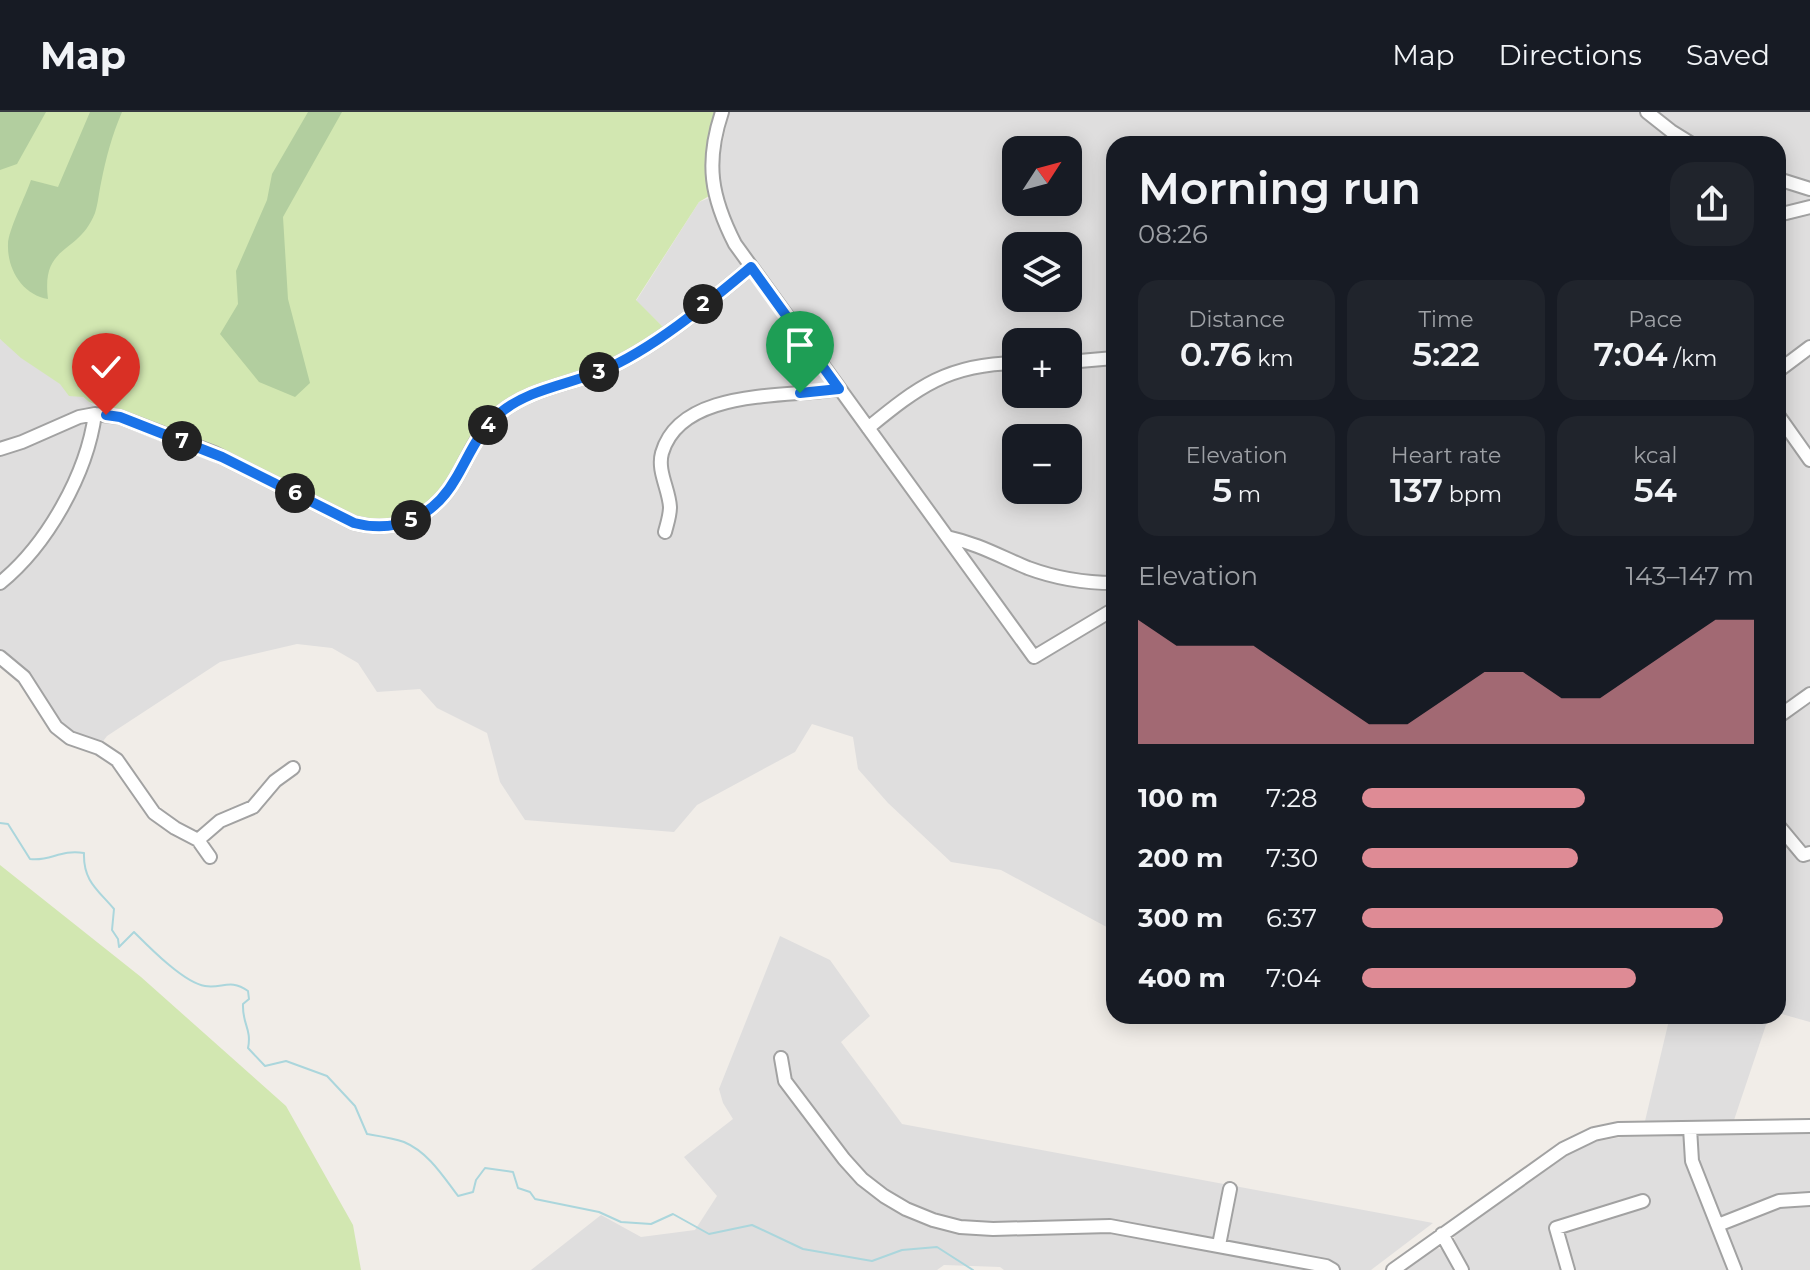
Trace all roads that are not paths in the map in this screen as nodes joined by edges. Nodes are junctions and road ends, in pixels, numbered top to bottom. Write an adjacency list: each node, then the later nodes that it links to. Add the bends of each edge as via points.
1 (722, 112): 8 (street, via 711,158 714,192 731,236)
2 (1647, 112): 3 (street)
3 (1671, 136)
4 (1786, 182): 5 (street)
5 (1810, 189)
6 (1810, 207): 7 (street)
7 (1786, 213)
8 (751, 267): 14 (street); 15 (street, via 633,355 536,393 498,414 445,495 426,513 404,523 376,528 354,523 214,453 120,417)
9 (1810, 347): 13 (street)
10 (1106, 359): 11 (street)
11 (1082, 361)
12 (1002, 364): 17 (street, via 938,377)
13 (1786, 365)
14 (839, 389): 17 (street); 20 (street, via 736,400 686,421 670,436 661,455 670,505)
15 (95, 414): 18 (street); 22 (street, via 87,455 64,501 28,557)
16 (1786, 426): 19 (street)
17 (868, 428): 21 (street)
18 (0, 449)
19 (1810, 460)
20 (665, 532)
21 (947, 537): 23 (street, via 977,544 1031,569); 24 (street, via 1034,657)
22 (0, 583)
23 (1106, 583)
24 (1106, 614)
25 (0, 657): 30 (street, via 24,677 56,727 117,760 161,819)
26 (1810, 694): 27 (street)
27 (1786, 711)
28 (293, 768): 30 (street, via 253,807 220,821)
29 (1786, 836): 31 (street, via 1803,855)
30 (198, 840): 32 (street)
31 (1810, 853)
32 (210, 857)
33 (781, 1058): 41 (street, via 785,1081 844,1159 862,1179 906,1209 960,1227 1110,1226)
34 (1810, 1126): 35 (street)
35 (1690, 1128): 39 (street, via 1692,1161); 40 (street, via 1594,1134 1563,1149)
36 (1230, 1189): 41 (street)
37 (1810, 1199): 39 (street, via 1779,1201)
38 (1643, 1201): 45 (street, via 1556,1228)
39 (1718, 1225): 46 (street)
40 (1442, 1234): 43 (street); 44 (street)
41 (1219, 1245): 42 (street)
42 (1333, 1270)
43 (1393, 1270)
44 (1462, 1270)
45 (1568, 1270)
46 (1735, 1270)

